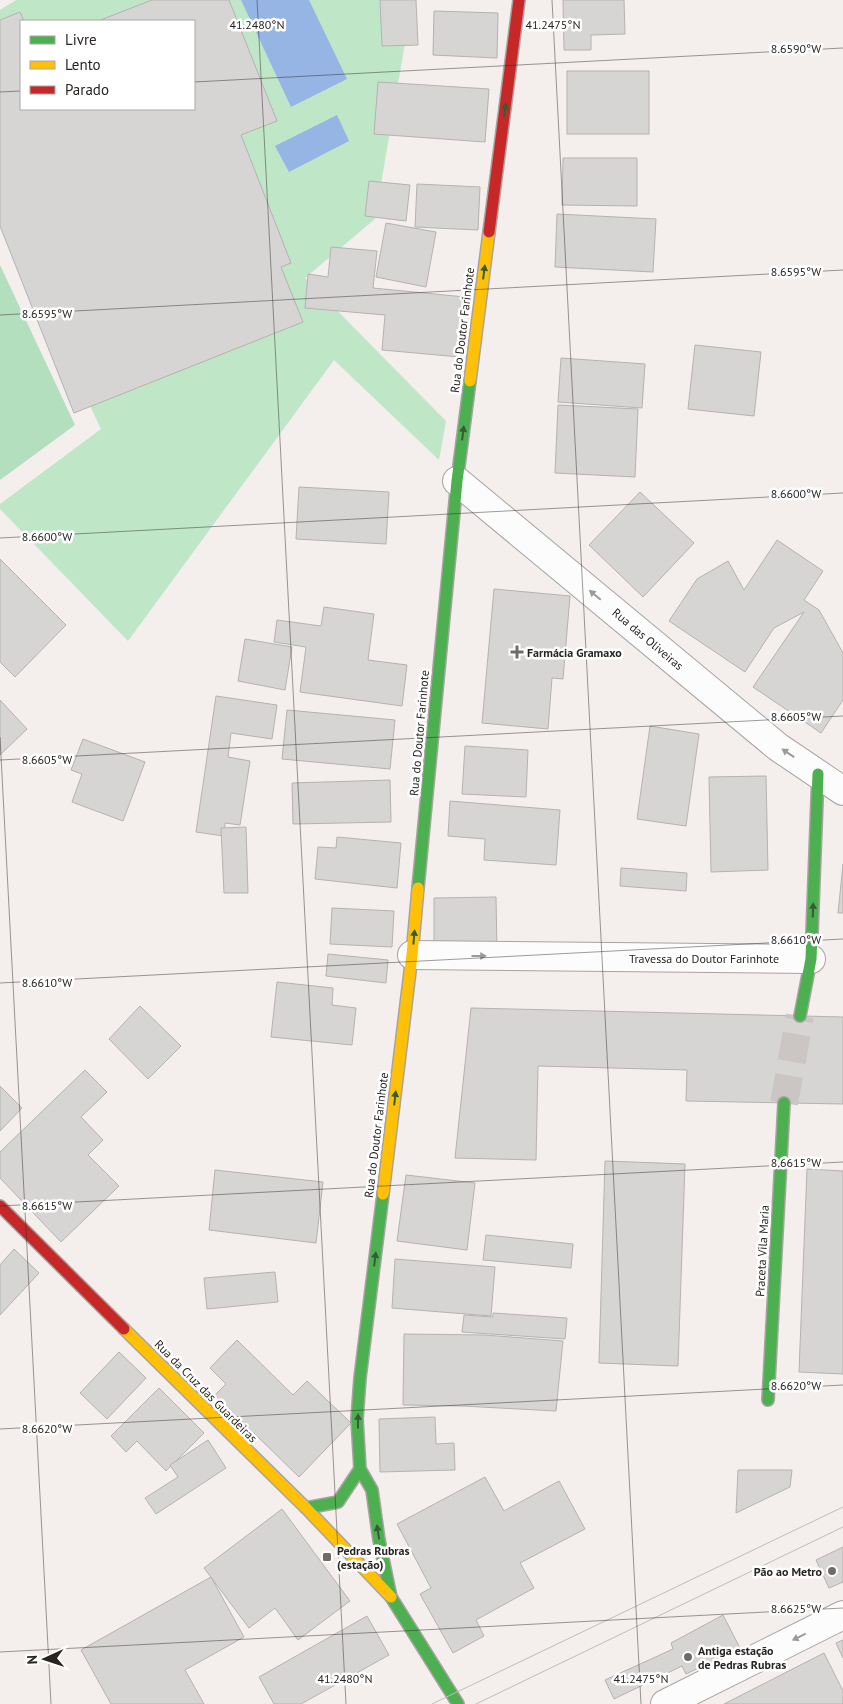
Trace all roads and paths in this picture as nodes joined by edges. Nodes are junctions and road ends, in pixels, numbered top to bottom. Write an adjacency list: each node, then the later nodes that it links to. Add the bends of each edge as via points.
1 (519, 0): 2 (street, Rua do Doutor Farinhote, one-way to 1)
2 (457, 481): 3 (street, Rua das Oliveiras, one-way to 2, via 778,747); 5 (street, Rua do Doutor Farinhote, one-way to 2)
3 (818, 774): 4 (street, Rua das Oliveiras); 6 (street, one-way to 3)
4 (843, 791)
5 (412, 955): 6 (street, Travessa do Doutor Farinhote, one-way to 6); 11 (street, Rua do Doutor Farinhote, one-way to 5, via 357,1419 360,1378)
6 (811, 958): 7 (street)
7 (800, 1016)
8 (784, 1103): 10 (street, Praceta Vila Maria)
9 (0, 1206): 12 (street, Rua da Cruz das Guardeiras)
10 (768, 1400)
11 (360, 1469): 12 (street, via 338,1502); 13 (street, Rua do Doutor Farinhote, one-way to 11, via 372,1490)
12 (306, 1508): 13 (street, Rua da Cruz das Guardeiras)
13 (391, 1597): 15 (street, Rua do Doutor Farinhote)
14 (843, 1616): 16 (street, one-way to 16)
15 (458, 1704)
16 (665, 1704)

